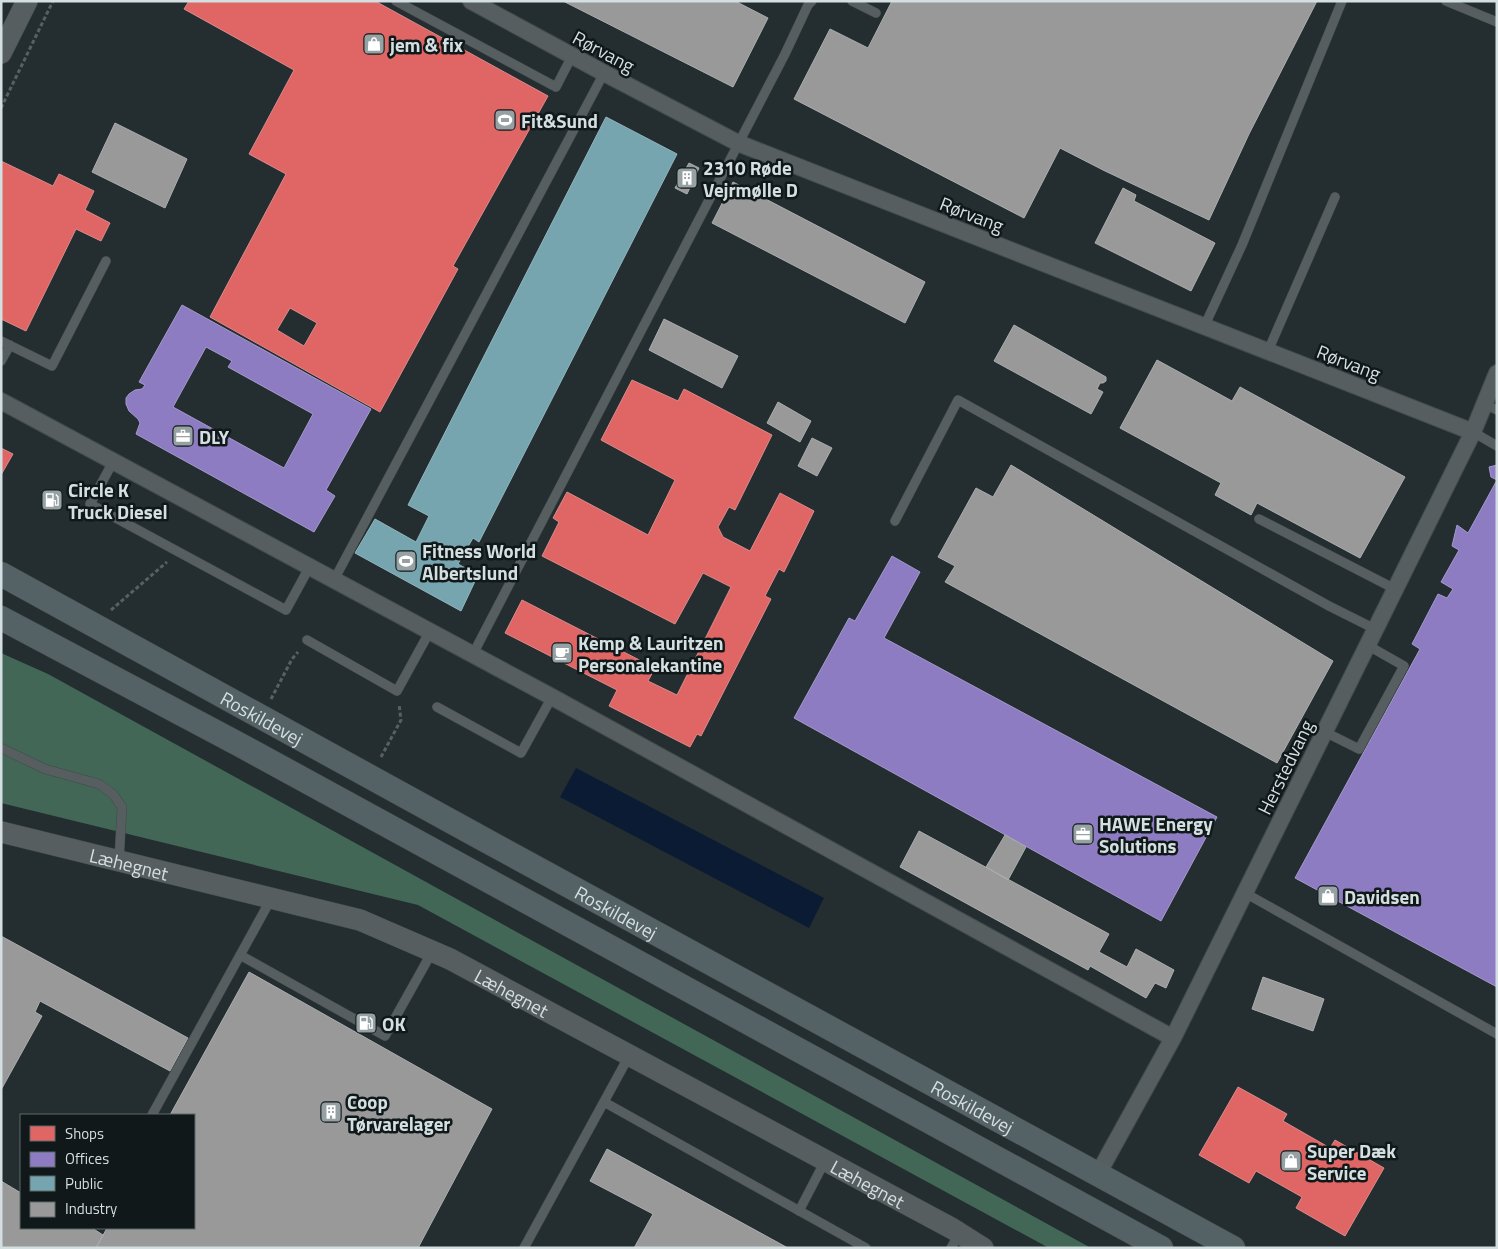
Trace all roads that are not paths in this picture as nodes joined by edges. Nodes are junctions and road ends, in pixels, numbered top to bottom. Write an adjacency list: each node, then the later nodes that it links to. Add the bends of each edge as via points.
1 (26, 1): 10 (street)
2 (396, 1): 11 (lane, via 556,87)
3 (852, 1): 8 (lane)
4 (1342, 1): 16 (lane, via 1242,245)
5 (1446, 1): 9 (lane)
6 (476, 2): 11 (street, Rørvang)
7 (807, 2): 13 (lane, via 785,54)
8 (876, 13)
9 (1497, 22)
10 (1, 52)
11 (572, 56): 12 (street, Rørvang)
12 (604, 74): 13 (street, Rørvang); 30 (lane)
13 (738, 143): 16 (street, Rørvang); 39 (lane)
14 (1335, 197): 18 (lane)
15 (106, 261): 17 (lane, via 52,366)
16 (1204, 327): 18 (street, Rørvang)
17 (5, 343): 19 (lane)
18 (1268, 351): 23 (street, Rørvang)
19 (1, 361)
20 (1497, 373): 22 (street, Herstedvang)
21 (1, 401): 25 (street)
22 (1490, 407): 23 (street, Herstedvang)
23 (1473, 432): 24 (lane); 31 (street, Herstedvang)
24 (1497, 446)
25 (113, 462): 28 (street); 28 (lane, via 90,504 286,610)
26 (1259, 519): 31 (lane)
27 (895, 520): 35 (lane, via 958,400)
28 (310, 566): 30 (street)
29 (1, 574): 33 (main road, Roskildevej)
30 (334, 580): 36 (street)
31 (1395, 589): 35 (street, Herstedvang)
32 (1, 592): 33 (main road)
33 (45, 598): 56 (main road, Roskildevej)
34 (1, 618): 62 (main road, Roskildevej, via 286,770)
35 (1375, 629): 38 (street, Herstedvang)
36 (430, 631): 37 (lane, via 397,691); 39 (street)
37 (307, 640)
38 (1367, 645): 42 (street, Herstedvang); 42 (lane, via 1404,666 1359,749)
39 (473, 654): 40 (street)
40 (552, 697): 41 (lane, via 521,753); 51 (street)
41 (437, 707)
42 (1324, 732): 46 (street, Herstedvang)
43 (1, 748): 45 (lane, via 46,769 99,784 113,794 122,807)
44 (1, 832): 45 (street, Læhegnet)
45 (119, 861): 47 (street, Læhegnet)
46 (1245, 894): 50 (lane); 51 (street, Herstedvang)
47 (271, 898): 48 (street, Læhegnet, via 360,920); 49 (lane)
48 (432, 951): 49 (lane, via 385,1036); 52 (street, Læhegnet)
49 (240, 955): 54 (lane)
50 (1497, 1034)
51 (1173, 1038): 56 (street, Herstedvang)
52 (629, 1055): 53 (lane); 55 (street, Læhegnet)
53 (604, 1102): 57 (lane); 59 (lane)
54 (153, 1114)
55 (825, 1161): 57 (lane); 58 (street, Læhegnet)
56 (1098, 1174): 63 (main road, Roskildevej)
57 (799, 1211): 60 (lane)
58 (955, 1241): 61 (street, Læhegnet)
59 (524, 1248)
60 (866, 1248)
61 (983, 1248)
62 (1160, 1248)
63 (1233, 1248)

